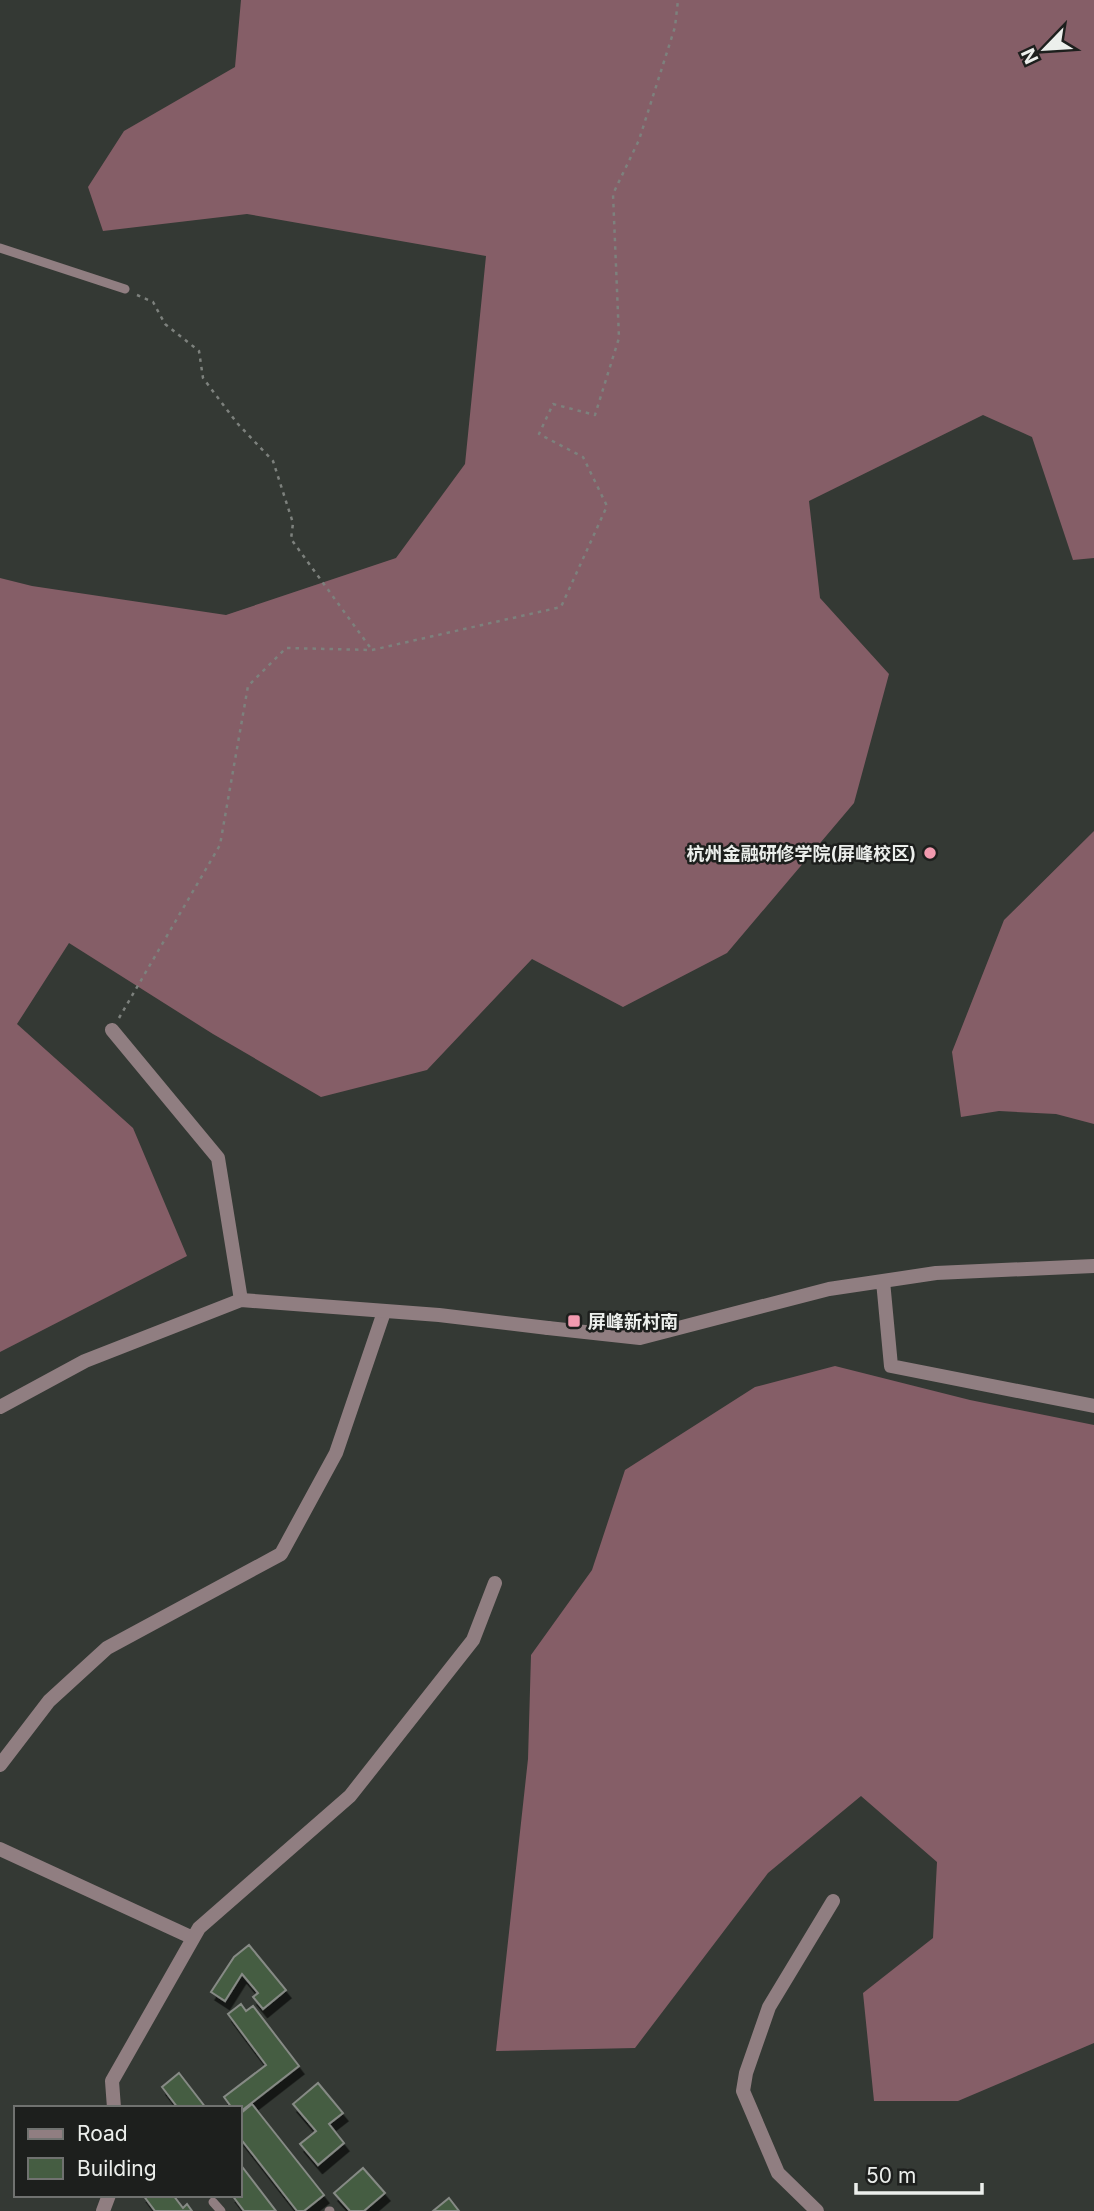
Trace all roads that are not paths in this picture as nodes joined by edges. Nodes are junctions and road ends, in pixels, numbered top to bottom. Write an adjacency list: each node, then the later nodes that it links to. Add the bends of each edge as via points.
1 (0, 248): 2 (lane)
2 (125, 289)
3 (112, 1030): 6 (street, via 218,1158)
4 (1094, 1266): 5 (street, via 936,1273)
5 (883, 1281): 7 (street, via 829,1289 640,1338); 8 (street, via 891,1366)
6 (242, 1300): 7 (street); 9 (street, via 85,1361)
7 (384, 1311): 11 (street, via 336,1453 282,1554 107,1648 49,1701)
8 (1094, 1406)
9 (0, 1407)
10 (495, 1584): 14 (street, via 473,1640 350,1796)
11 (0, 1765)
12 (0, 1849): 14 (street)
13 (833, 1901): 18 (street, via 769,2007 743,2091 778,2173)
14 (193, 1938): 15 (street, via 112,2081)
15 (114, 2106)
16 (213, 2202): 17 (lane)
17 (221, 2211)
18 (817, 2211)

